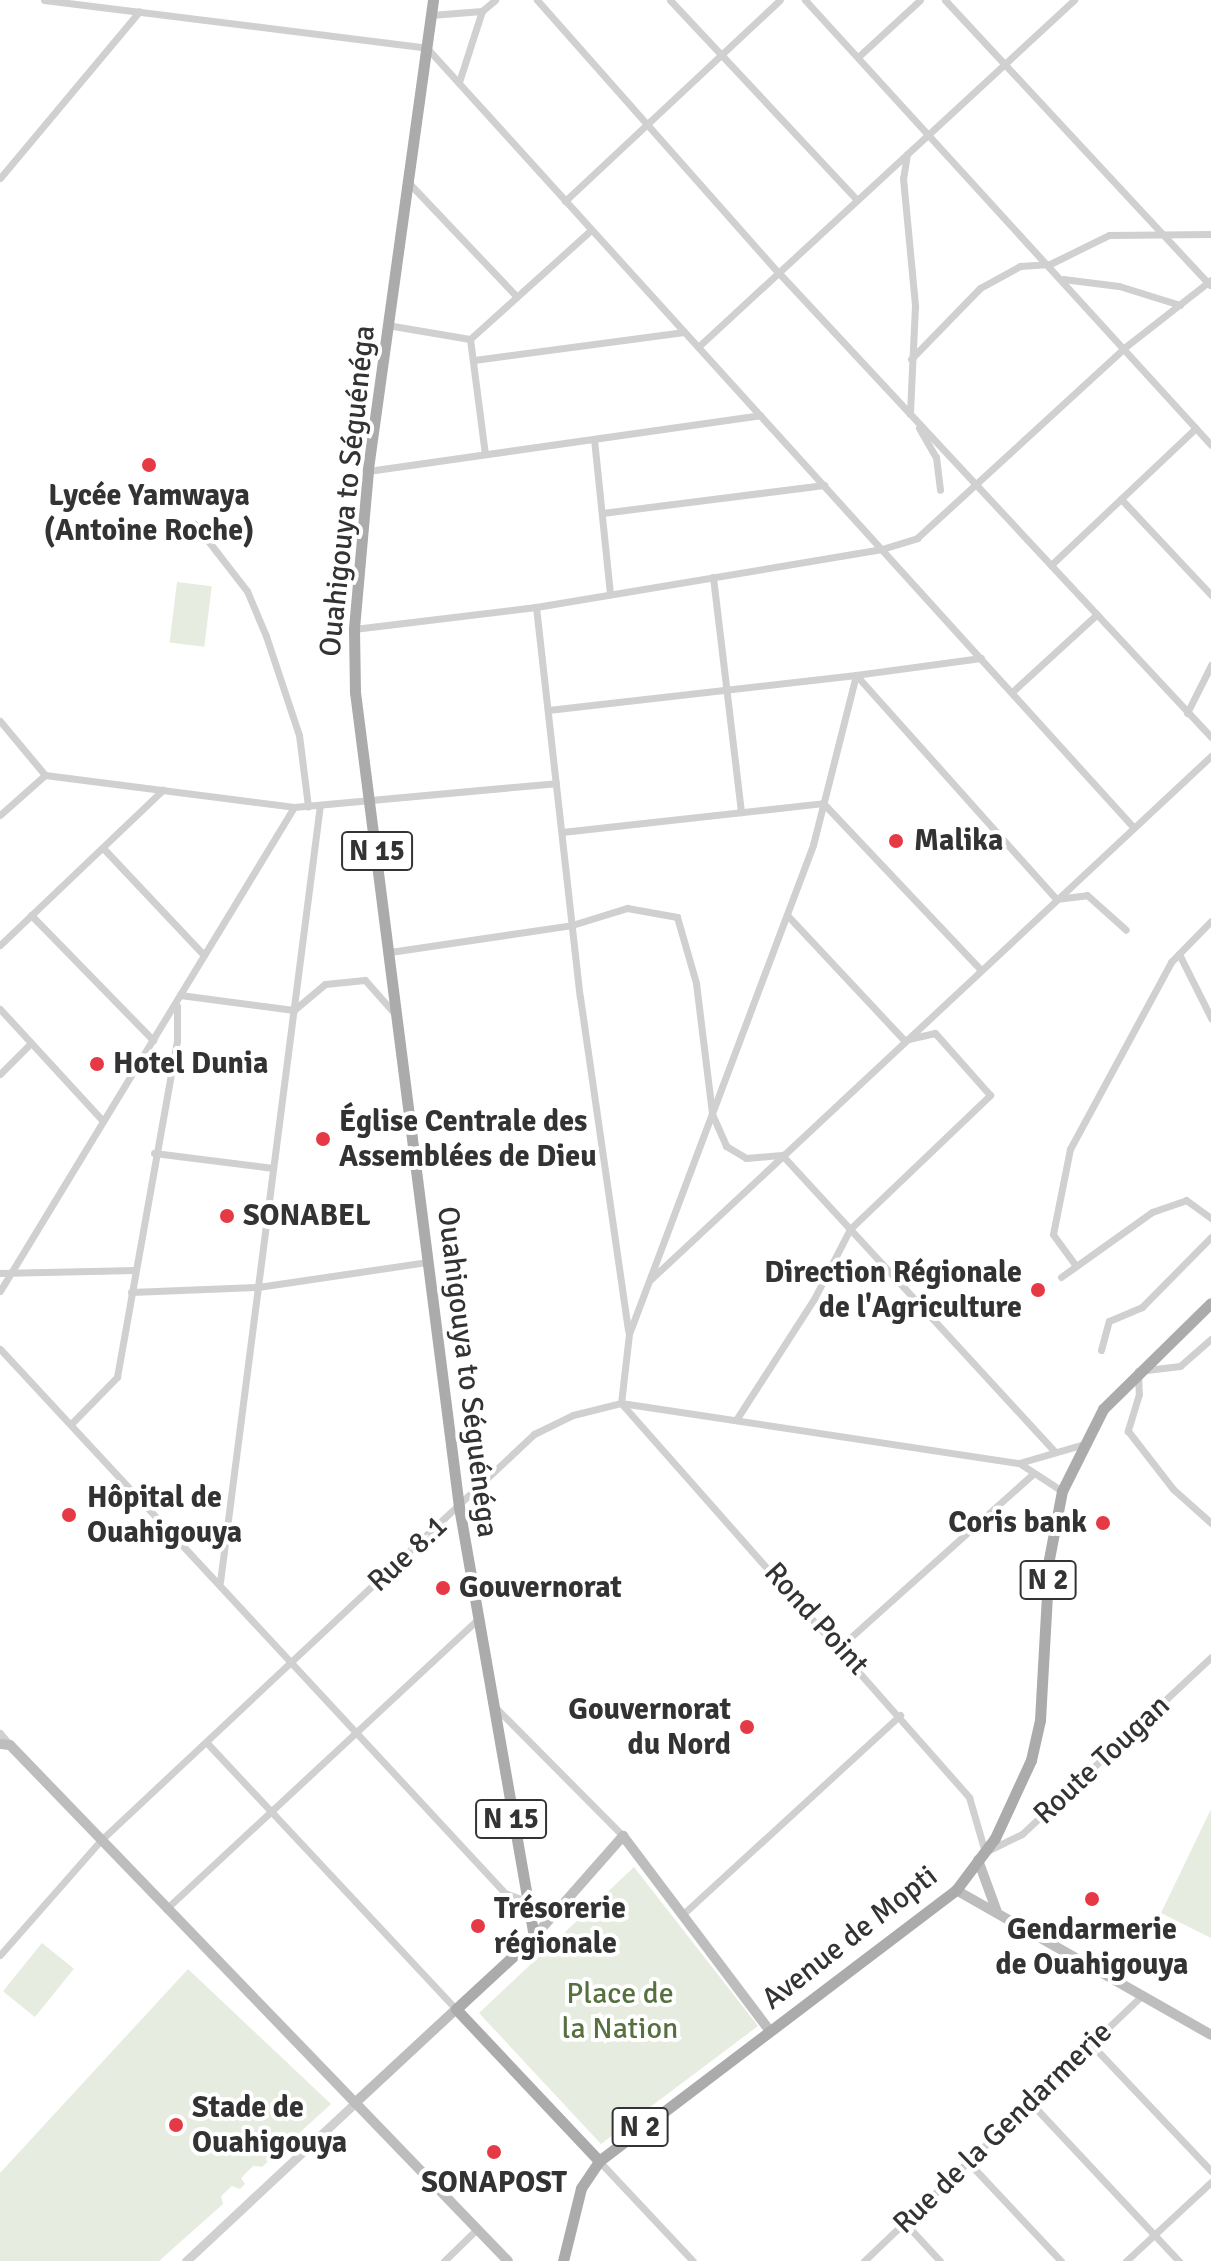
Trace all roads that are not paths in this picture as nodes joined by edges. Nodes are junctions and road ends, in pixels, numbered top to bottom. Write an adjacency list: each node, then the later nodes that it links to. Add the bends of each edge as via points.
1 (44, 0): 12 (street)
2 (433, 0): 13 (main road, Ouahigouya to Séguénéga / N 15)
3 (495, 0): 11 (street)
4 (537, 0): 19 (street)
5 (670, 0): 15 (street)
6 (780, 0): 15 (street)
7 (805, 0): 16 (street)
8 (920, 0): 16 (street)
9 (945, 0): 17 (street)
10 (1074, 0): 17 (street)
11 (482, 11): 13 (street); 18 (street)
12 (139, 12): 14 (street); 22 (street)
13 (431, 15): 14 (main road, Ouahigouya to Séguénéga / N 15)
14 (427, 48): 18 (street); 23 (main road, Ouahigouya to Séguénéga / N 15)
15 (721, 55): 19 (street); 24 (street)
16 (858, 57): 20 (street)
17 (1004, 64): 20 (street); 27 (street)
18 (459, 82): 25 (street)
19 (647, 124): 25 (street); 30 (street)
20 (929, 134): 21 (street); 29 (street)
21 (907, 154): 24 (street); 40 (street, via 903,178 915,306)
22 (0, 178)
23 (407, 181): 33 (street); 35 (main road, Ouahigouya to Séguénéga / N 15)
24 (857, 200): 30 (street)
25 (565, 201): 26 (street)
26 (591, 230): 33 (street); 36 (street)
27 (1160, 232): 28 (street); 29 (street, via 1109,235); 32 (street)
28 (1211, 234)
29 (1050, 264): 31 (street); 40 (street, via 1020,266 980,288)
30 (778, 272): 38 (street); 42 (street)
31 (1063, 279): 34 (street, via 1119,286); 39 (street)
32 (1210, 283): 34 (street)
33 (517, 297): 37 (street)
34 (1180, 305): 39 (street)
35 (387, 325): 37 (street); 48 (main road, Ouahigouya to Séguénéga / N 15)
36 (684, 332): 38 (street); 41 (street)
37 (470, 339): 41 (street)
38 (698, 347): 43 (street)
39 (1124, 348): 44 (street); 49 (street)
40 (911, 359): 42 (street)
41 (474, 360): 47 (street)
42 (909, 413): 49 (street); 51 (street, via 936,457)
43 (760, 415): 45 (street); 50 (street)
44 (1196, 428): 46 (street); 52 (street)
45 (594, 439): 47 (street); 53 (street)
46 (1211, 445)
47 (485, 454): 48 (street)
48 (368, 471): 62 (main road, Ouahigouya to Séguénéga / N 15)
49 (975, 483): 55 (street, via 917,538); 56 (street)
50 (824, 485): 53 (street); 55 (street)
51 (940, 490)
52 (1121, 499): 56 (street); 59 (street)
53 (602, 513): 58 (street)
54 (195, 524): 79 (street, via 247,591 266,636 299,735)
55 (882, 549): 57 (street); 63 (street)
56 (1051, 565): 61 (street)
57 (713, 577): 58 (street); 66 (street)
58 (610, 594): 60 (street)
59 (1211, 595)
60 (536, 607): 62 (street); 68 (street)
61 (1097, 614): 67 (street); 69 (street)
62 (354, 629): 76 (main road, Ouahigouya to Séguénéga / N 15, via 355,692)
63 (981, 658): 65 (street); 67 (street)
64 (1211, 665): 69 (street)
65 (856, 675): 66 (street); 77 (street); 86 (street)
66 (728, 686): 68 (street); 81 (street)
67 (1012, 692): 83 (street)
68 (548, 710): 74 (street)
69 (1187, 713): 71 (street)
70 (0, 721): 73 (street)
71 (1211, 737)
72 (1211, 756): 83 (street)
73 (45, 775): 75 (street); 82 (street)
74 (556, 783): 76 (street); 84 (street)
75 (163, 790): 80 (street); 85 (street)
76 (370, 800): 78 (street); 93 (main road, Ouahigouya to Séguénéga / N 15)
77 (823, 803): 81 (street); 88 (street); 96 (street)
78 (320, 805): 79 (street); 99 (street)
79 (308, 806): 80 (street)
80 (294, 807): 95 (street)
81 (741, 812): 84 (street)
82 (0, 815)
83 (1133, 827): 86 (street)
84 (562, 832): 90 (street)
85 (103, 848): 87 (street); 95 (street)
86 (1056, 899): 91 (street, via 1087,895); 96 (street)
87 (31, 915): 92 (street); 102 (street)
88 (787, 915): 103 (street); 106 (street)
89 (1211, 921): 94 (street)
90 (572, 925): 93 (street); 106 (street, via 627,908 677,917 696,983); 125 (street)
91 (1126, 930)
92 (0, 945)
93 (390, 952): 100 (main road, Ouahigouya to Séguénéga / N 15)
94 (1179, 954): 101 (street); 115 (street, via 1139,1016 1070,1149 1053,1234)
95 (204, 955): 97 (street)
96 (980, 969): 103 (street)
97 (178, 1000): 99 (street); 102 (street); 108 (street, via 177,1041)
98 (0, 1009): 104 (street)
99 (294, 1010): 100 (street, via 325,984 365,980); 110 (street)
100 (397, 1017): 114 (main road, Ouahigouya to Séguénéga / N 15)
101 (1211, 1018)
102 (153, 1040): 107 (street)
103 (904, 1040): 109 (street); 112 (street, via 935,1033 990,1095)
104 (31, 1043): 105 (street); 107 (street)
105 (0, 1074)
106 (712, 1114): 109 (street, via 726,1146 746,1158); 120 (street)
107 (103, 1121): 118 (street)
108 (154, 1153): 110 (street); 116 (street)
109 (782, 1155): 112 (street); 120 (street)
110 (273, 1168): 121 (street)
111 (1211, 1218): 115 (street, via 1186,1200 1152,1212)
112 (850, 1229): 131 (street, via 814,1299); 134 (street)
113 (1211, 1237): 128 (street, via 1142,1307 1109,1321)
114 (428, 1262): 121 (street); 138 (main road, Ouahigouya to Séguénéga / N 15)
115 (1076, 1266): 119 (street)
116 (135, 1270): 118 (street); 123 (street)
117 (0, 1273): 118 (street)
118 (11, 1273): 122 (street)
119 (1061, 1277)
120 (648, 1282): 125 (street)
121 (258, 1287): 123 (street); 140 (street)
122 (0, 1291)
123 (131, 1292): 132 (street, via 117,1377)
124 (1211, 1303): 129 (main road, Avenue de Mopti / N 2)
125 (629, 1334): 130 (street)
126 (1211, 1339): 129 (street, via 1180,1366)
127 (0, 1349): 132 (street)
128 (1101, 1350)
129 (1138, 1371): 133 (main road, Avenue de Mopti / N 2, via 1103,1409); 139 (street, via 1139,1394 1128,1431 1173,1489)
130 (621, 1403): 131 (street, Rue 8.1); 138 (street, Rue 8.1, via 573,1415 534,1434); 142 (street, Rond Point)
131 (736, 1420): 135 (street, Rue 8.1)
132 (71, 1424): 140 (street)
133 (1081, 1445): 134 (street, Rue 8.1); 137 (main road, Avenue de Mopti / N 2)
134 (1055, 1452): 135 (street, Rue 8.1)
135 (1019, 1463): 136 (street, Rue 8.1)
136 (1034, 1473): 137 (street, Rue 8.1); 142 (street)
137 (1062, 1491): 154 (main road, Avenue de Mopti / N 2, via 1049,1559 1040,1720 1011,1809)
138 (459, 1507): 141 (main road, Ouahigouya to Séguénéga / N 15); 144 (street, Rue 8.1)
139 (1211, 1523)
140 (220, 1582): 144 (street)
141 (476, 1621): 145 (main road, Ouahigouya to Séguénéga / N 15); 148 (street)
142 (841, 1646): 146 (street, Rond Point)
143 (1211, 1657): 154 (street, Route Tougan, via 1022,1834)
144 (291, 1663): 148 (street); 149 (street, Rue 8.1)
145 (488, 1701): 152 (street); 156 (main road, Ouahigouya to Séguénéga / N 15)
146 (900, 1715): 154 (street, Rond Point, via 969,1797); 159 (street)
147 (0, 1733): 150 (street)
148 (358, 1735): 151 (street); 156 (street, via 505,1893)
149 (207, 1743): 151 (street); 153 (street, Rue 8.1)
150 (5, 1745): 153 (main road)
151 (273, 1813): 157 (street); 163 (street)
152 (623, 1836): 159 (main road); 160 (main road)
153 (100, 1841): 157 (main road); 161 (street, Rue 8.1)
154 (981, 1856): 155 (main road, Avenue de Mopti / N 2); 158 (main road)
155 (956, 1890): 158 (main road); 164 (main road, Avenue de Mopti / N 2)
156 (526, 1901): 160 (main road, Ouahigouya to Séguénéga / N 15)
157 (166, 1909): 168 (main road)
158 (997, 1912): 162 (main road)
159 (682, 1915): 164 (main road)
160 (534, 1937): 163 (main road)
161 (0, 1955)
162 (1142, 1995): 165 (main road); 166 (street, Rue de la Gendarmerie)
163 (456, 2009): 168 (main road); 169 (main road)
164 (770, 2031): 169 (main road, Avenue de Mopti / N 2)
165 (1211, 2035)
166 (1091, 2044): 167 (street, Rue de la Gendarmerie); 171 (street)
167 (1030, 2102): 170 (street, Rue de la Gendarmerie); 175 (street)
168 (355, 2103): 174 (main road); 176 (street)
169 (599, 2161): 179 (main road, Avenue de Mopti / N 2, via 581,2188); 180 (street)
170 (968, 2162): 173 (street, Rue de la Gendarmerie); 183 (street)
171 (1211, 2171)
172 (1211, 2182): 175 (street)
173 (904, 2222): 181 (street, Rue de la Gendarmerie); 182 (street)
174 (477, 2229): 177 (street); 178 (main road)
175 (1154, 2235): 184 (street); 185 (street)
176 (186, 2261)
177 (444, 2261)
178 (508, 2261)
179 (563, 2261)
180 (693, 2261)
181 (864, 2261)
182 (940, 2261)
183 (1061, 2261)
184 (1126, 2261)
185 (1179, 2261)

